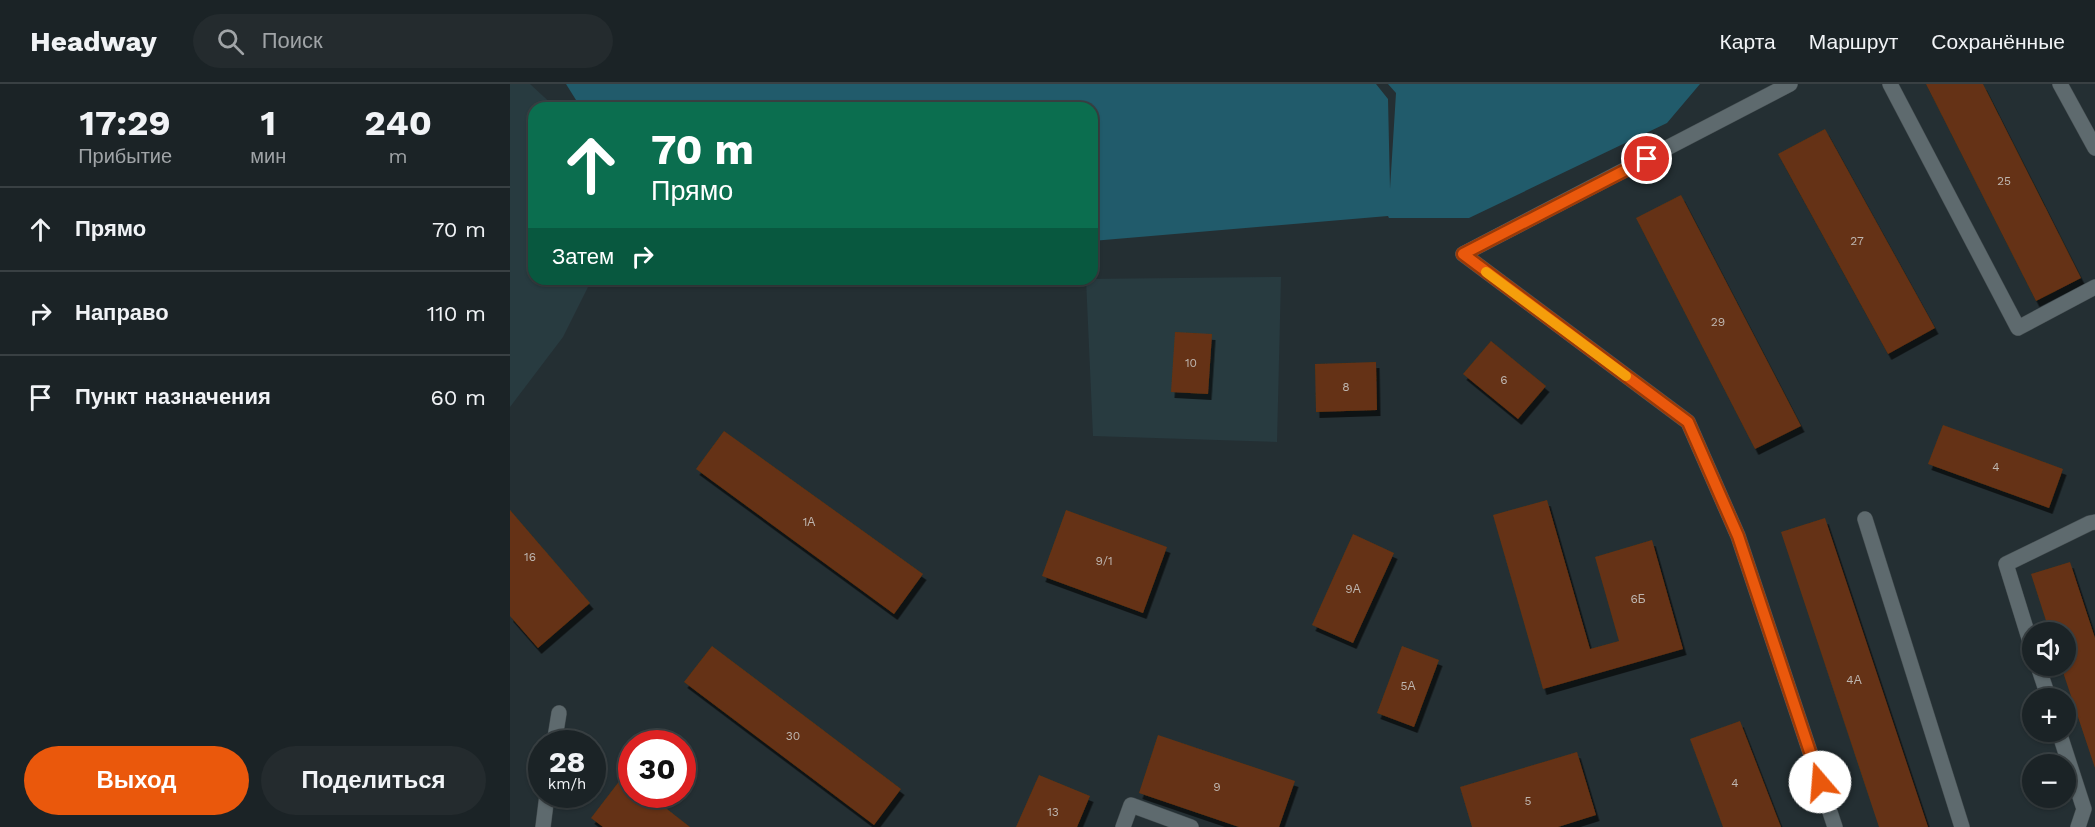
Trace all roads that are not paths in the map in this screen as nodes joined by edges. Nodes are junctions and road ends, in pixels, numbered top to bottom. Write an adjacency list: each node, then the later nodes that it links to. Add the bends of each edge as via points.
1 (1790, 84): 16 (street, via 1463,254 1688,422 1738,536)
2 (1890, 84): 5 (street, via 2018,328)
3 (2060, 84): 4 (street)
4 (2095, 148)
5 (2095, 287)
6 (1865, 519): 17 (street)
7 (2095, 522): 8 (street, via 2006,564)
8 (2024, 622)
9 (559, 713): 10 (street)
10 (556, 730)
11 (2062, 742): 18 (street, via 2084,809)
12 (545, 808): 13 (street)
13 (543, 827)
14 (1123, 827): 15 (street, via 1131,805)
15 (1191, 827)
16 (1835, 827)
17 (1962, 827)
18 (2078, 827)

